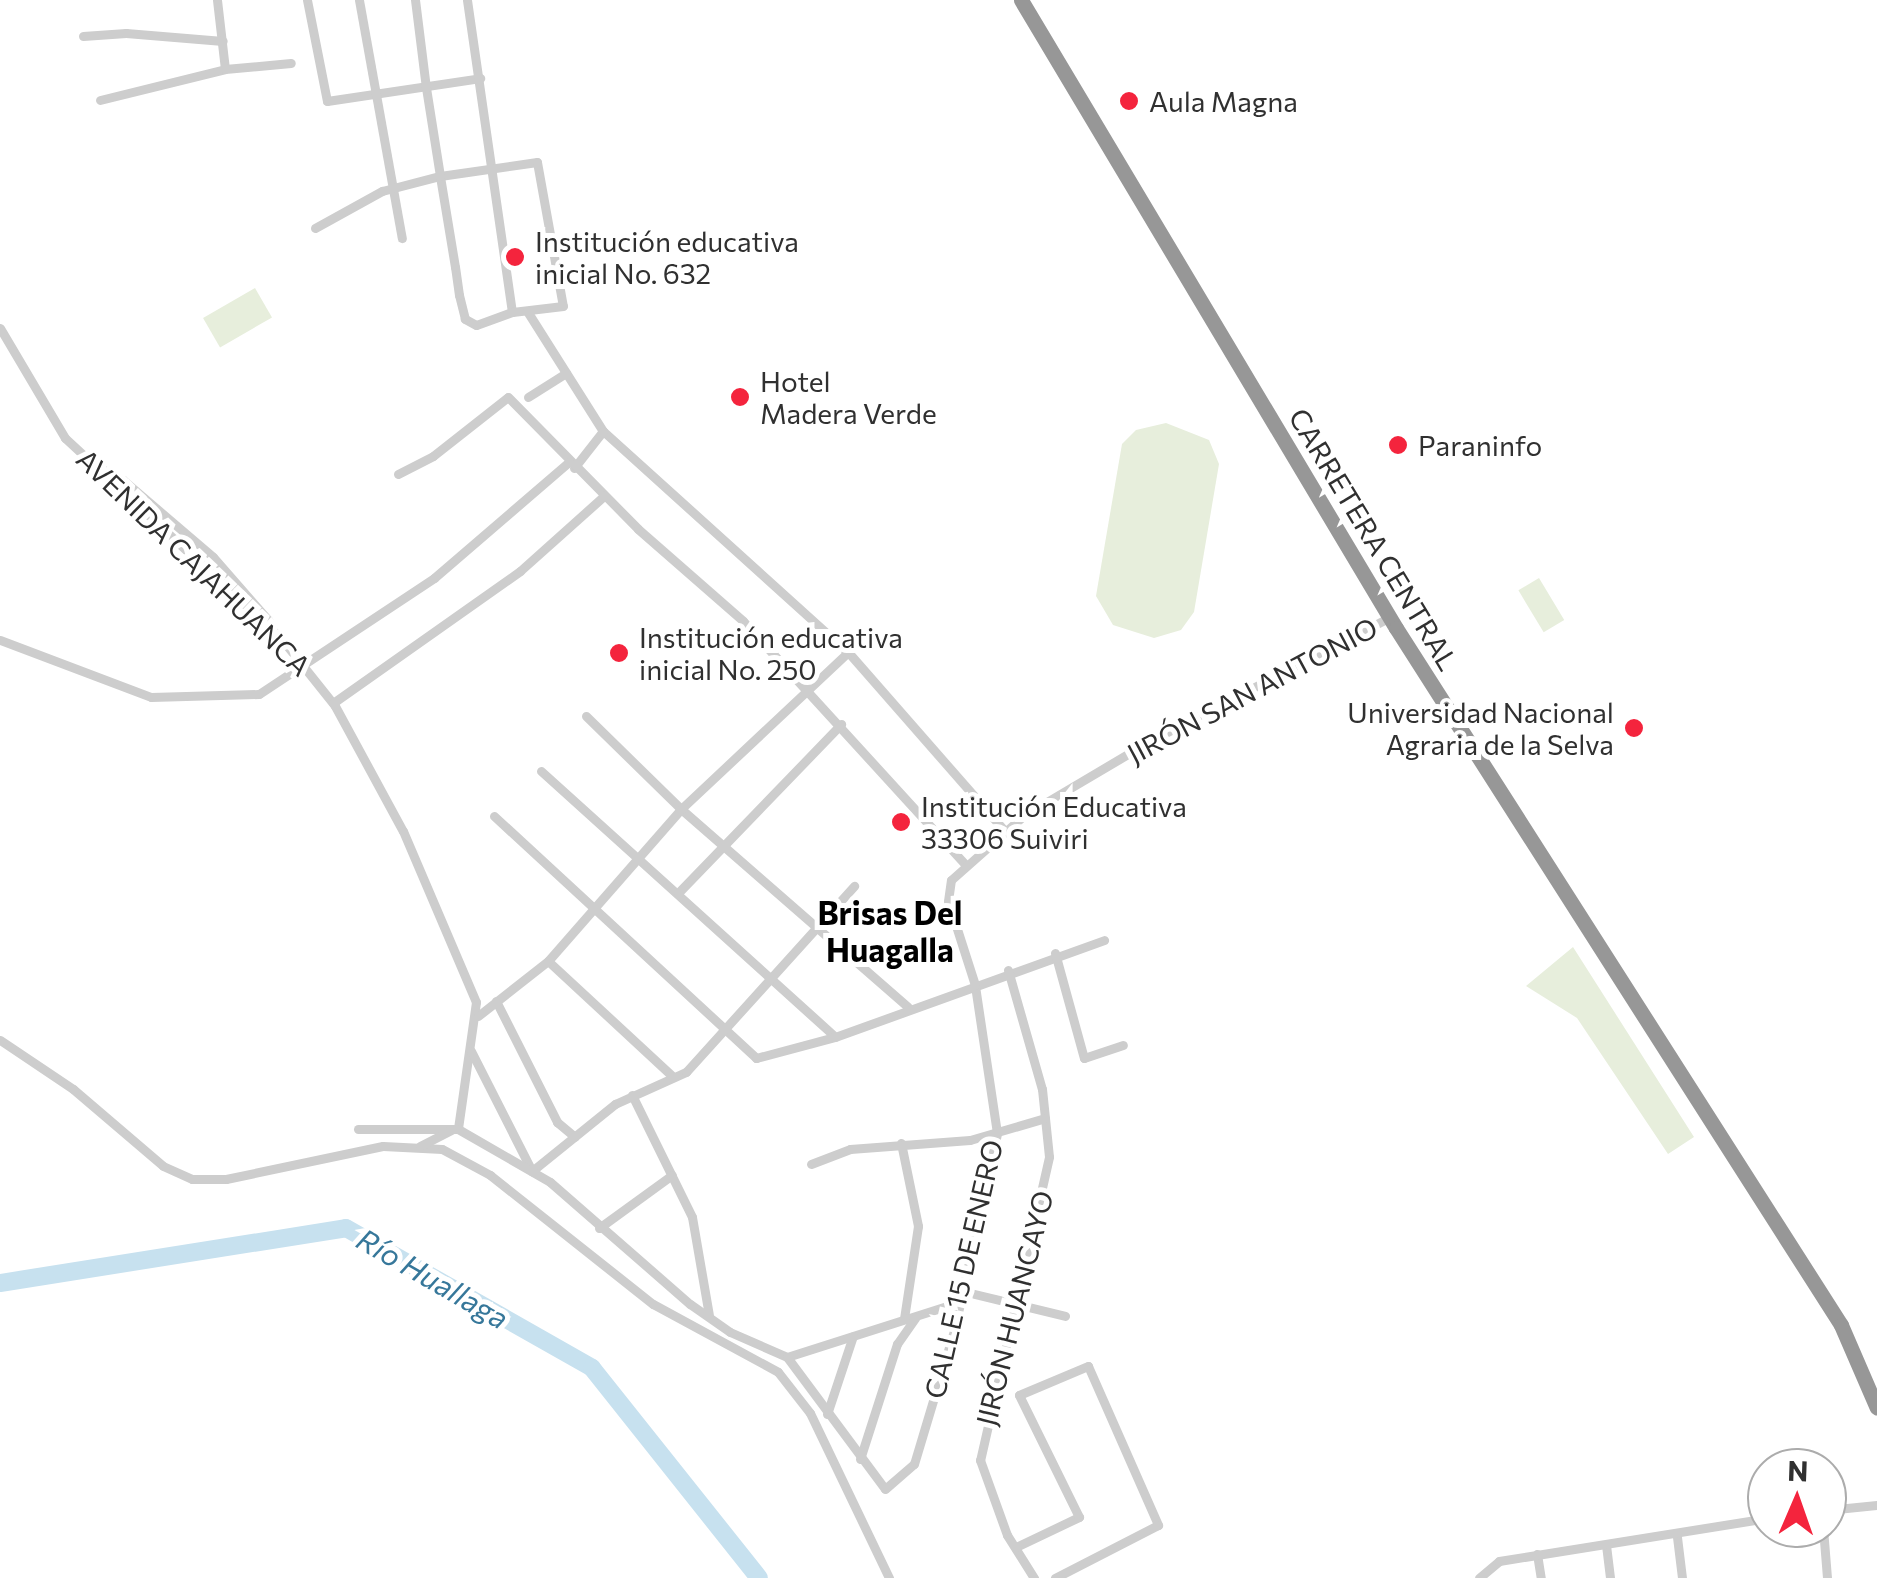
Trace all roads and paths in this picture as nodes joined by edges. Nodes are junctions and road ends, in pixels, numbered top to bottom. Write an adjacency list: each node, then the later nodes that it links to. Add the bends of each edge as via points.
1 (217, 0): 8 (street)
2 (308, 0): 13 (street, via 328,101)
3 (359, 0): 13 (street)
4 (415, 0): 12 (street)
5 (467, 0): 11 (street)
6 (1021, 0): 29 (highway, CARRETERA CENTRAL)
7 (83, 36): 8 (street, via 126,32)
8 (222, 41): 10 (street)
9 (291, 64): 10 (street)
10 (224, 68): 14 (street)
11 (480, 78): 12 (street); 15 (street)
12 (426, 88): 13 (street); 16 (street)
13 (374, 94): 17 (street)
14 (100, 100)
15 (492, 168): 16 (street); 20 (street, via 537,162 563,306); 21 (street)
16 (440, 176): 17 (street); 21 (street, via 466,318 476,325)
17 (391, 188): 18 (street); 19 (street)
18 (315, 228)
19 (402, 238)
20 (527, 310): 21 (street); 23 (street)
21 (512, 312)
22 (0, 328): 32 (street, AVENIDA CAJAHUANCA, via 65,438)
23 (566, 373): 24 (street); 25 (street)
24 (528, 397)
25 (603, 431): 26 (street); 31 (street)
26 (572, 465): 27 (street, via 508,398 434,456); 28 (street); 32 (street, via 434,578)
27 (398, 474)
28 (604, 496): 33 (street); 34 (street, via 520,572)
29 (1391, 616): 40 (street, JIRÓN SAN ANTONIO, via 1148,742); 83 (highway, CARRETERA CENTRAL, via 1840,1325)
30 (0, 640): 32 (street, via 164,700 252,696)
31 (848, 652): 33 (street); 40 (street)
32 (306, 665): 34 (street, AVENIDA CAJAHUANCA)
33 (808, 688): 36 (street); 38 (street)
34 (333, 703): 56 (street, AVENIDA CAJAHUANCA, via 419,864)
35 (586, 716): 38 (street)
36 (841, 724): 41 (street); 43 (street)
37 (541, 771): 42 (street)
38 (681, 809): 41 (street); 42 (street)
39 (494, 816): 46 (street)
40 (1002, 829): 43 (street, JIRÓN SAN ANTONIO)
41 (721, 843): 45 (street); 47 (street)
42 (639, 858): 45 (street); 46 (street)
43 (965, 864): 53 (street, CALLE 15 DE ENERO, via 951,880 948,901)
44 (854, 886): 47 (street)
45 (678, 893): 52 (street)
46 (593, 910): 50 (street); 57 (street)
47 (817, 925): 52 (street); 55 (street)
48 (1104, 940): 49 (street)
49 (1055, 953): 51 (street); 60 (street, via 1084,1058)
50 (548, 960): 54 (street); 62 (street)
51 (1008, 970): 53 (street); 64 (street, JIRÓN HUANCAYO)
52 (772, 977): 57 (street); 58 (street)
53 (975, 985): 55 (street); 67 (street, CALLE 15 DE ENERO)
54 (496, 1002): 56 (street); 68 (street, via 557,1122)
55 (908, 1008): 58 (street)
56 (478, 1016): 61 (street)
57 (724, 1030): 58 (street, via 756,1058); 62 (street, via 686,1072)
58 (834, 1037)
59 (0, 1040): 70 (street, via 162,1166 192,1179 382,1146)
60 (1123, 1045)
61 (471, 1051): 66 (street); 72 (street)
62 (672, 1076): 63 (street)
63 (632, 1095): 68 (street); 73 (street)
64 (1045, 1118): 67 (street); 76 (street, JIRÓN HUANCAYO, via 1044,1189)
65 (358, 1129): 66 (street)
66 (456, 1129): 70 (street); 72 (street)
67 (997, 1133): 69 (street); 75 (street, CALLE 15 DE ENERO)
68 (575, 1137): 72 (street)
69 (901, 1143): 71 (street, via 850,1148); 80 (street, via 918,1226)
70 (418, 1148): 94 (street, via 442,1149 490,1176 653,1304 778,1372 819,1430)
71 (811, 1164)
72 (532, 1172): 74 (street)
73 (672, 1175): 74 (street); 77 (street, via 692,1216)
74 (598, 1228): 77 (street)
75 (961, 1296): 76 (street); 78 (street); 85 (street, CALLE 15 DE ENERO, via 914,1464 885,1489)
76 (1018, 1306): 79 (street); 91 (street, JIRÓN HUANCAYO, via 980,1460)
77 (709, 1316): 82 (street)
78 (916, 1316): 80 (street); 85 (street, via 898,1344)
79 (1065, 1316)
80 (904, 1320): 81 (street)
81 (852, 1336): 82 (street); 84 (street)
82 (788, 1357): 84 (street)
83 (1877, 1408)
84 (827, 1414): 85 (street)
85 (860, 1459)
86 (1877, 1505): 87 (street)
87 (1847, 1508)
88 (1747, 1522): 89 (street)
89 (1677, 1537): 90 (street); 100 (street)
90 (1606, 1545): 93 (street); 99 (street)
91 (1016, 1547): 95 (street, JIRÓN HUANCAYO); 96 (street, via 1079,1517 1019,1395 1088,1366 1158,1526)
92 (1825, 1548): 101 (street)
93 (1537, 1554): 97 (street, via 1500,1561); 98 (street)
94 (889, 1578)
95 (1034, 1578)
96 (1055, 1578)
97 (1479, 1578)
98 (1541, 1578)
99 (1610, 1578)
100 (1682, 1578)
101 (1827, 1578)

